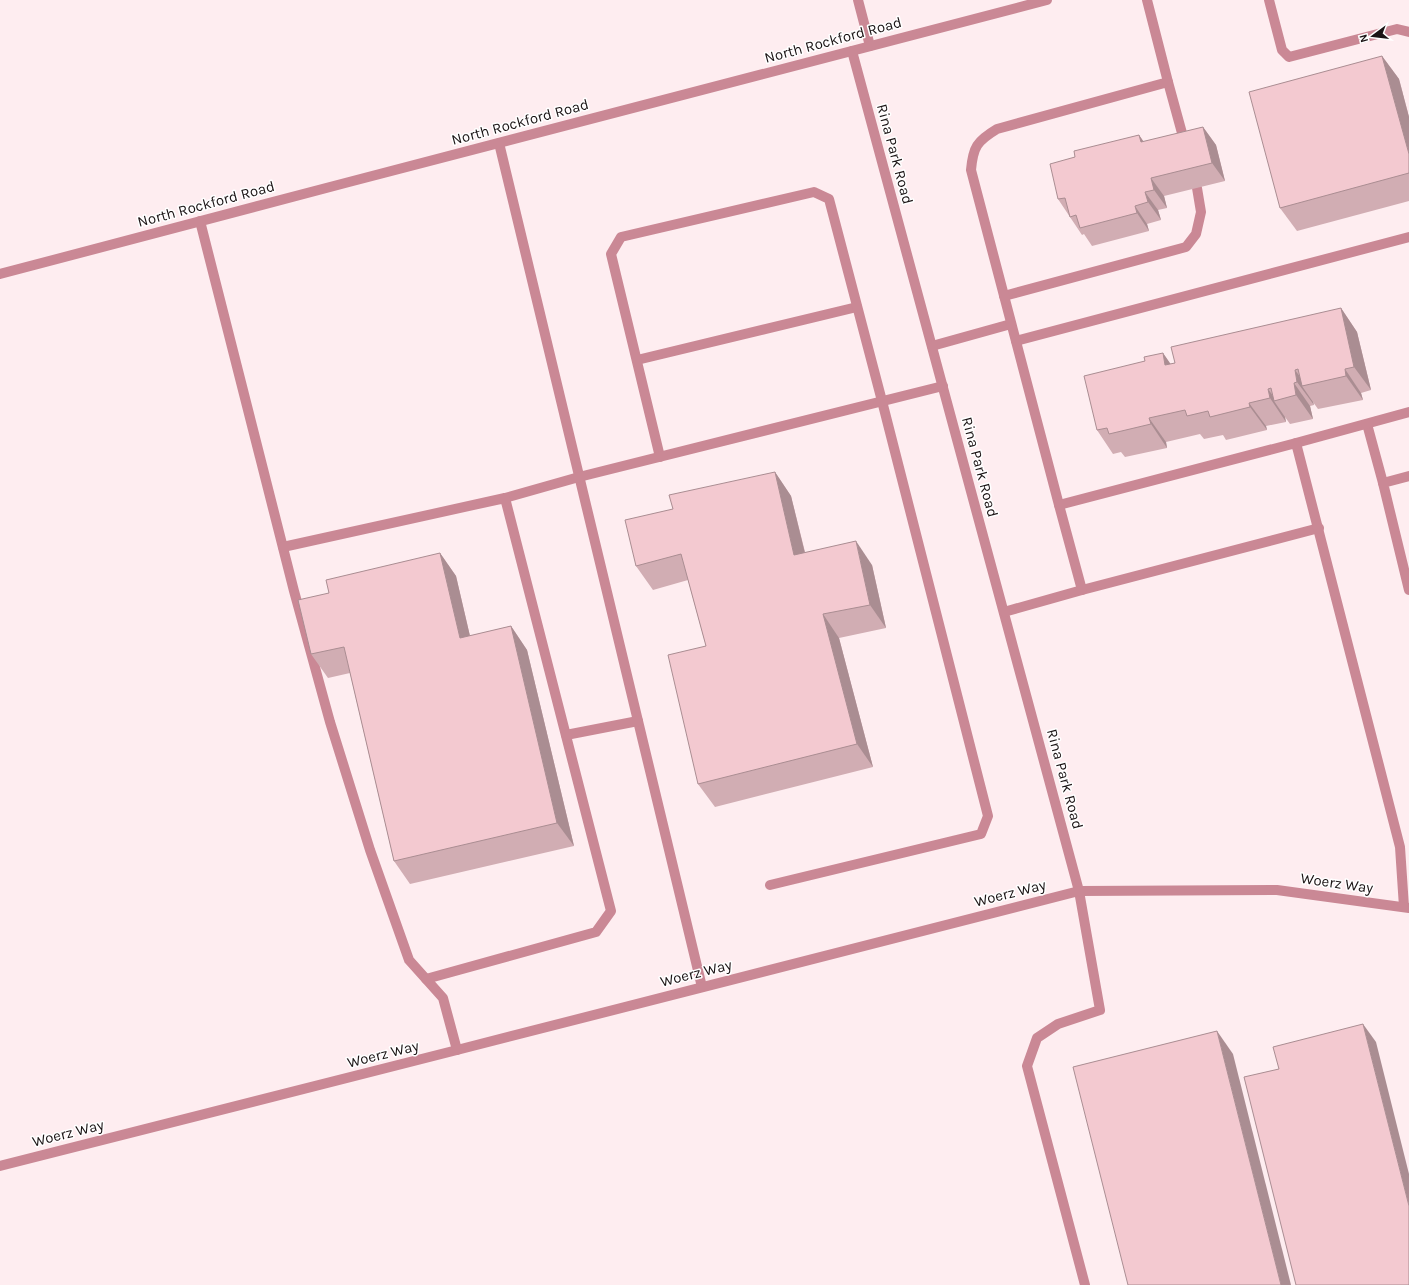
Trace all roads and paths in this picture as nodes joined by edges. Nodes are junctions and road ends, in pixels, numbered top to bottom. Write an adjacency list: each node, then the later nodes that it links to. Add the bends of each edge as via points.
1 (858, 0): 6 (street)
2 (1047, 0): 6 (street, North Rockford Road)
3 (1147, 0): 8 (street)
4 (1269, 0): 5 (street, via 1282,50 1289,57 1397,30)
5 (1409, 32)
6 (870, 46): 7 (street, North Rockford Road)
7 (852, 51): 9 (street, North Rockford Road); 19 (street, Rina Park Road)
8 (1168, 82): 10 (street); 15 (street, via 997,129 982,138 972,154 971,170)
9 (499, 143): 12 (street, North Rockford Road); 28 (street)
10 (1187, 152)
11 (1197, 188): 15 (street, via 1201,212 1196,234 1186,247)
12 (200, 221): 14 (street, North Rockford Road); 33 (street)
13 (1409, 237): 18 (street)
14 (0, 274)
15 (1004, 296): 17 (street)
16 (857, 306): 20 (street); 20 (street, via 829,199 814,192 621,238 611,254); 22 (street)
17 (1011, 324): 18 (street); 19 (street)
18 (1016, 341): 31 (street)
19 (932, 346): 21 (street, Rina Park Road)
20 (637, 360): 26 (street)
21 (943, 386): 22 (street); 37 (street, Rina Park Road)
22 (882, 401): 26 (street); 41 (street, via 988,816 981,834)
23 (1409, 412): 24 (street)
24 (1367, 424): 25 (street); 29 (street)
25 (1296, 443): 31 (street); 32 (street)
26 (660, 457): 28 (street)
27 (1409, 476): 29 (street)
28 (580, 477): 30 (street); 38 (street)
29 (1383, 483): 34 (street)
30 (505, 498): 33 (street); 39 (street)
31 (1059, 505): 35 (street)
32 (1319, 528): 35 (street); 40 (street)
33 (283, 547): 44 (street, via 330,722 370,850 409,960)
34 (1406, 561): 36 (street)
35 (1082, 590): 37 (street)
36 (1409, 590)
37 (1004, 612): 42 (street, Rina Park Road)
38 (638, 721): 39 (street); 45 (street)
39 (566, 735): 44 (street, via 610,911 596,932)
40 (1405, 846): 43 (street)
41 (770, 885)
42 (1079, 891): 43 (street, Woerz Way, via 1277,890); 45 (street, Woerz Way); 48 (street, Rina Park Road, via 1100,1010 1058,1024 1037,1038 1027,1066)
43 (1406, 908)
44 (426, 979): 46 (street, via 443,998)
45 (702, 987): 46 (street, Woerz Way)
46 (457, 1050): 47 (street, Woerz Way)
47 (0, 1166)
48 (1085, 1285)

